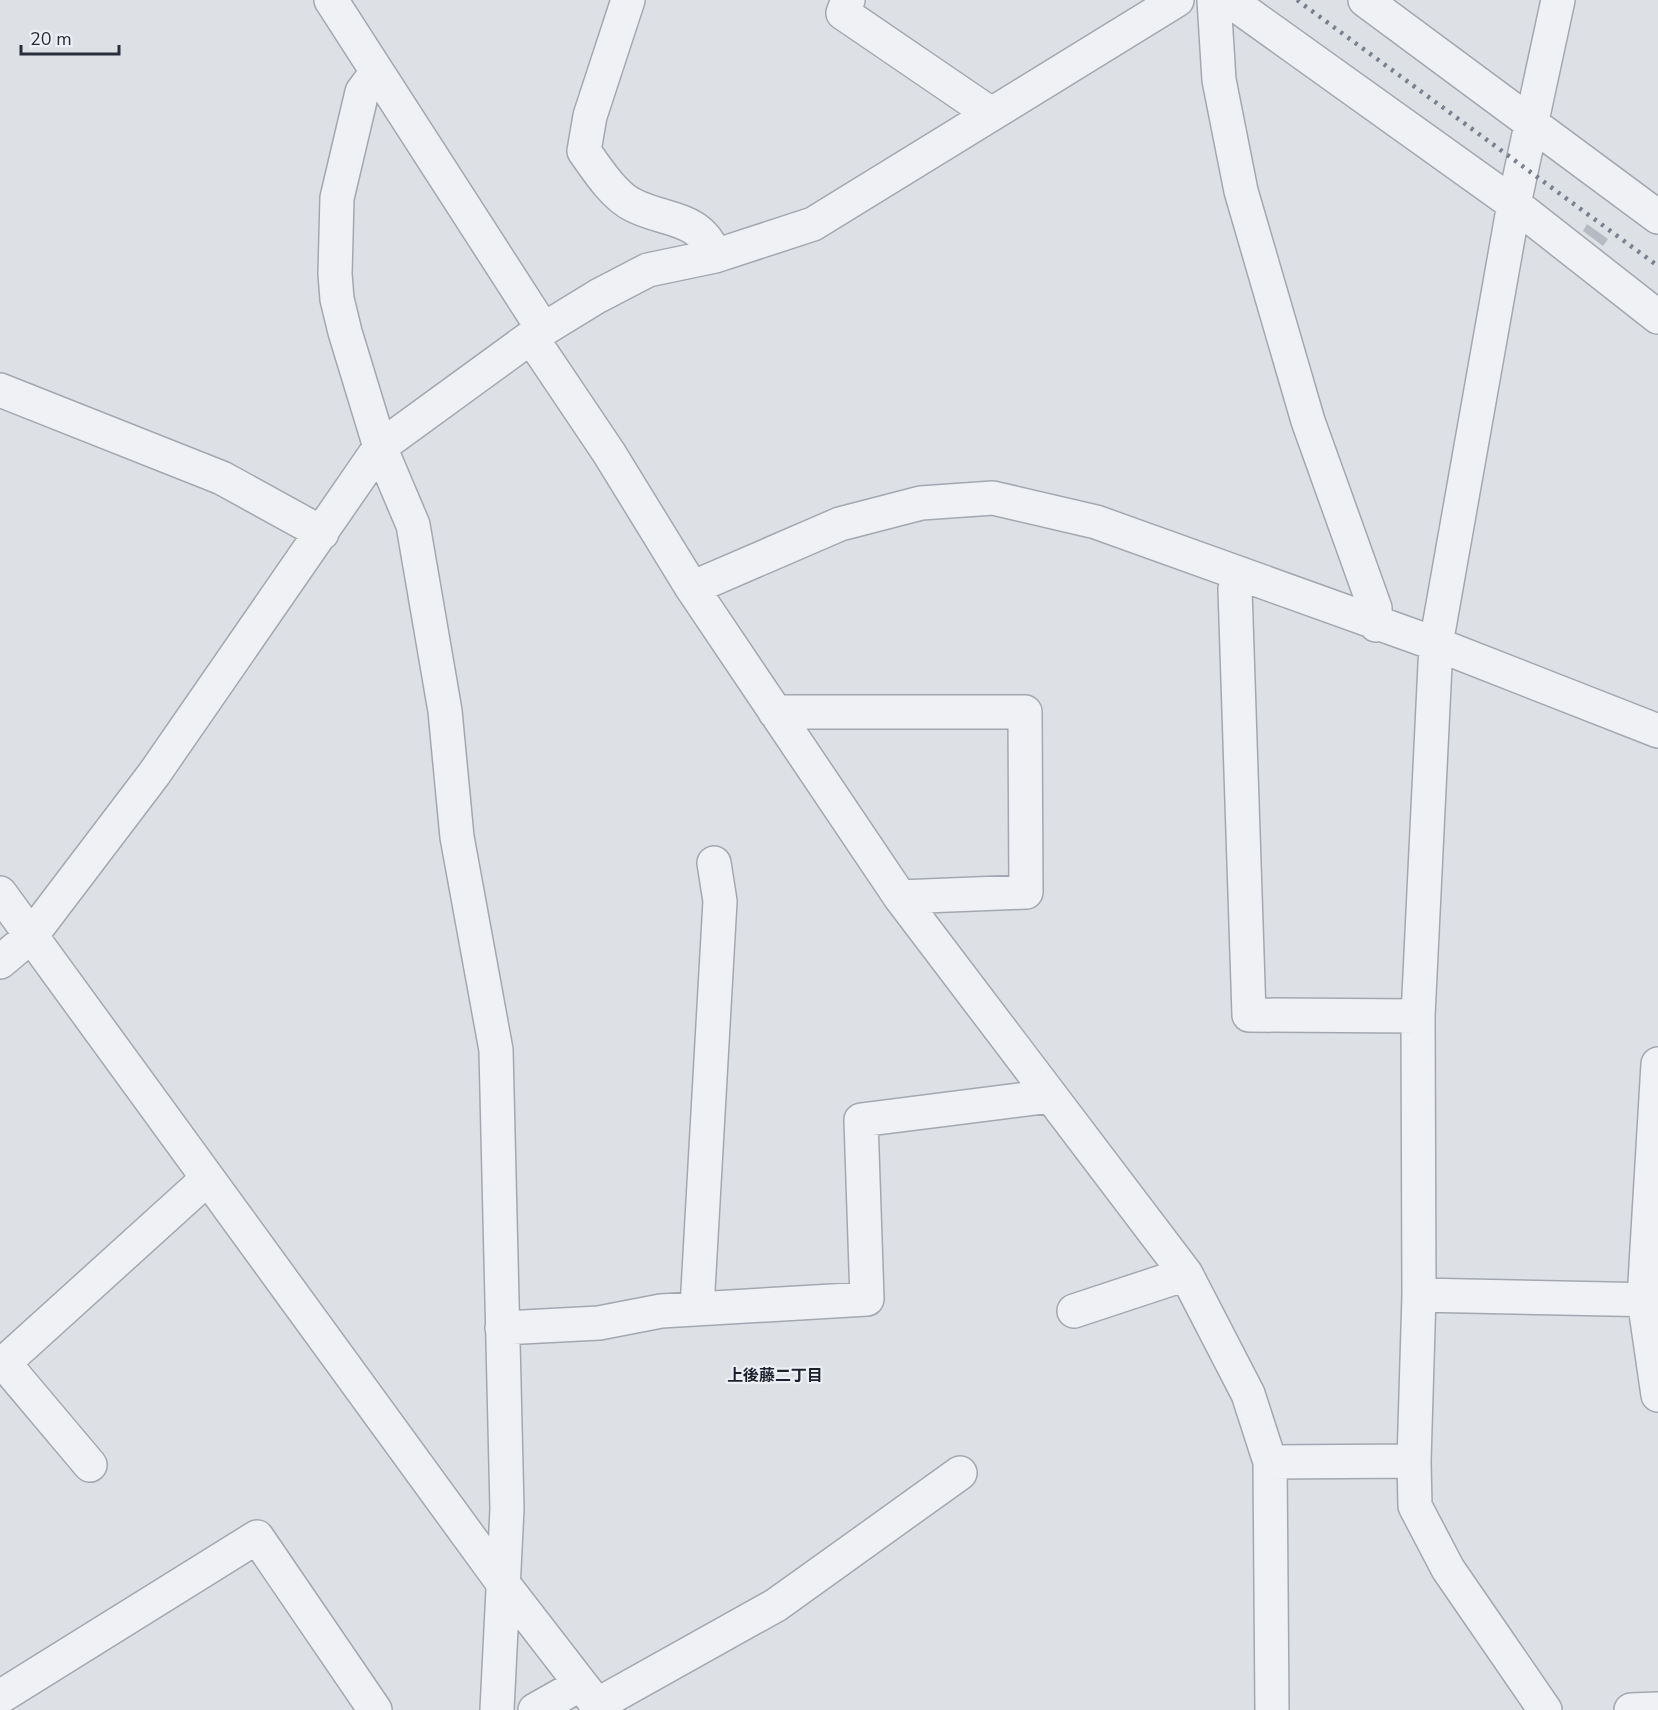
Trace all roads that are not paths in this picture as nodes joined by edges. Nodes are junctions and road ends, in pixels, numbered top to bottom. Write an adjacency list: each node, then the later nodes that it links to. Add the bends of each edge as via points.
1 (331, 0): 9 (street)
2 (628, 0): 14 (street, via 590,116 584,151 602,177 632,205 674,217 702,233)
3 (1177, 0): 10 (street)
4 (1214, 0): 22 (street, via 1219,80 1240,191 1308,421 1375,608)
5 (1229, 0): 12 (street)
6 (1365, 0): 11 (street)
7 (1558, 0): 11 (street)
8 (838, 4): 10 (street)
9 (376, 73): 16 (street); 18 (street, via 362,92 337,198 334,274 345,332)
10 (991, 114): 14 (street, via 813,224)
11 (1531, 124): 12 (street); 13 (street)
12 (1514, 204): 15 (street); 23 (street)
13 (1658, 217)
14 (715, 256): 16 (street, via 648,270)
15 (1658, 317)
16 (537, 333): 18 (street); 21 (street)
17 (0, 390): 19 (street, via 222,478)
18 (380, 447): 19 (street); 40 (street, via 413,525 445,711 457,837 496,1050)
19 (322, 533): 29 (street, via 154,774)
20 (1239, 574): 21 (street, via 1096,522 993,498 921,503 840,524); 22 (street); 31 (street, via 1235,589 1249,1015)
21 (692, 588): 24 (street)
22 (1377, 625): 23 (street)
23 (1436, 644): 25 (street); 31 (street)
24 (775, 712): 28 (street); 28 (street, via 1025,712 1026,892)
25 (1658, 731)
26 (714, 863): 38 (street, via 720,902)
27 (0, 893): 29 (street)
28 (900, 897): 33 (street)
29 (31, 936): 30 (street); 34 (street)
30 (0, 962)
31 (1418, 1016): 36 (street)
32 (1658, 1064): 37 (street)
33 (1051, 1096): 35 (street); 38 (street, via 861,1120 867,1299)
34 (207, 1179): 44 (street, via 4,1363); 46 (street)
35 (1186, 1274): 39 (street); 43 (street, via 1248,1394)
36 (1419, 1295): 37 (street); 42 (street)
37 (1651, 1300): 41 (street)
38 (697, 1308): 40 (street, via 599,1323)
39 (1074, 1311)
40 (502, 1328): 46 (street, via 507,1509)
41 (1658, 1395)
42 (1414, 1461): 43 (street); 54 (street, via 1415,1506 1448,1569)
43 (1270, 1462): 53 (street)
44 (90, 1464)
45 (960, 1473): 48 (street, via 776,1605)
46 (502, 1582): 48 (street); 51 (street)
47 (0, 1697): 50 (street, via 257,1537)
48 (593, 1700): 52 (street)
49 (1658, 1709): 55 (street)
50 (374, 1710)
51 (497, 1710)
52 (535, 1710)
53 (1272, 1710)
54 (1545, 1710)
55 (1631, 1710)

